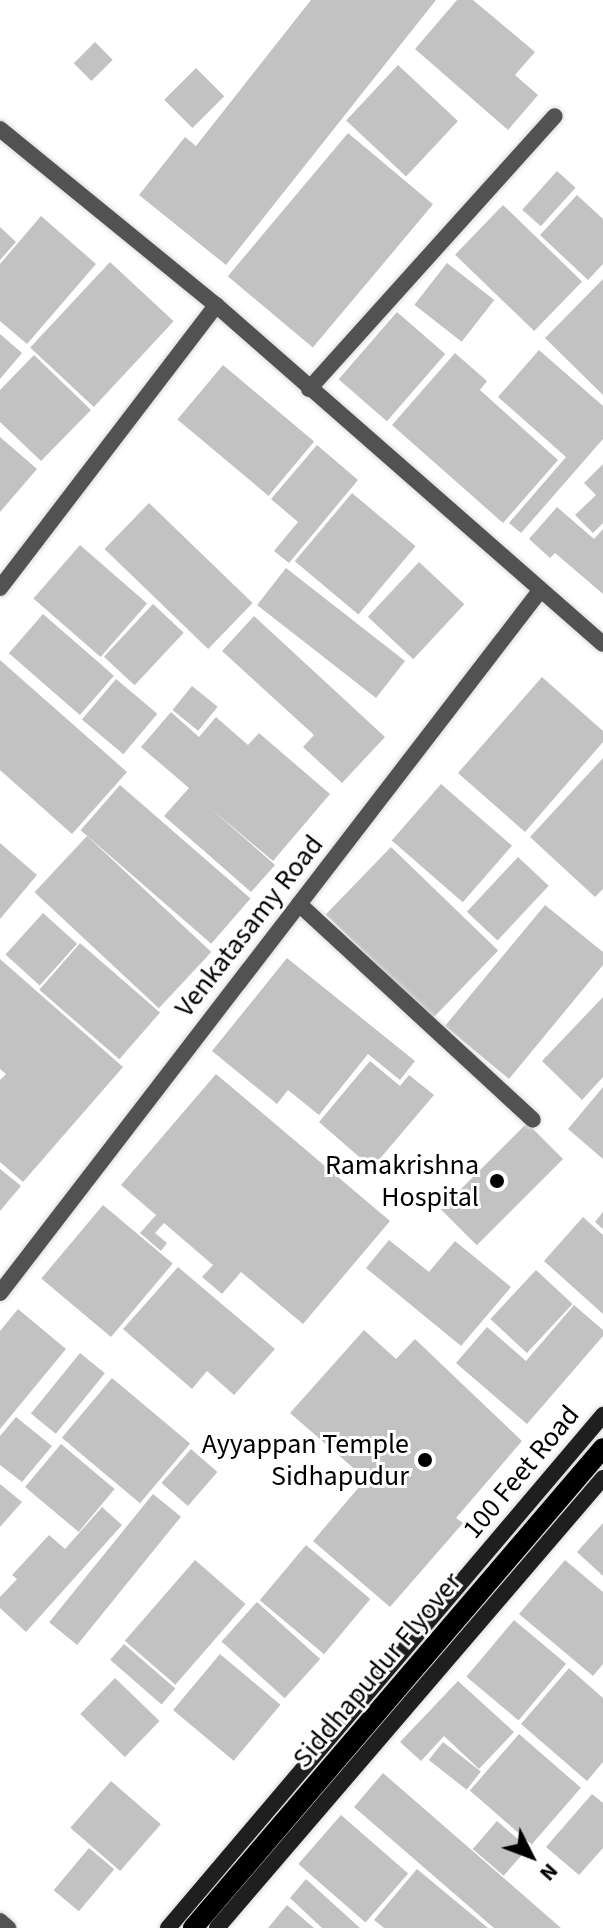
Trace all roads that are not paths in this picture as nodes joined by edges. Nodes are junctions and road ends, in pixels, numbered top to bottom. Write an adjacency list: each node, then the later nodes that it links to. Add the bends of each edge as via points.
1 (555, 116): 4 (street)
2 (0, 129): 3 (street)
3 (216, 305): 4 (street); 5 (street)
4 (309, 389): 6 (street)
5 (0, 588)
6 (539, 592): 7 (street); 8 (street, Venkatasamy Road)
7 (603, 644)
8 (299, 904): 9 (street); 10 (street, Venkatasamy Road)
9 (533, 1120)
10 (0, 1293)
11 (603, 1415): 16 (main road, 100 Feet Road)
12 (603, 1448): 17 (main road, Siddhapudur Flyover)
13 (603, 1478): 18 (main road)
14 (0, 1921): 15 (street)
15 (8, 1928)
16 (168, 1928)
17 (193, 1928)
18 (217, 1928)

